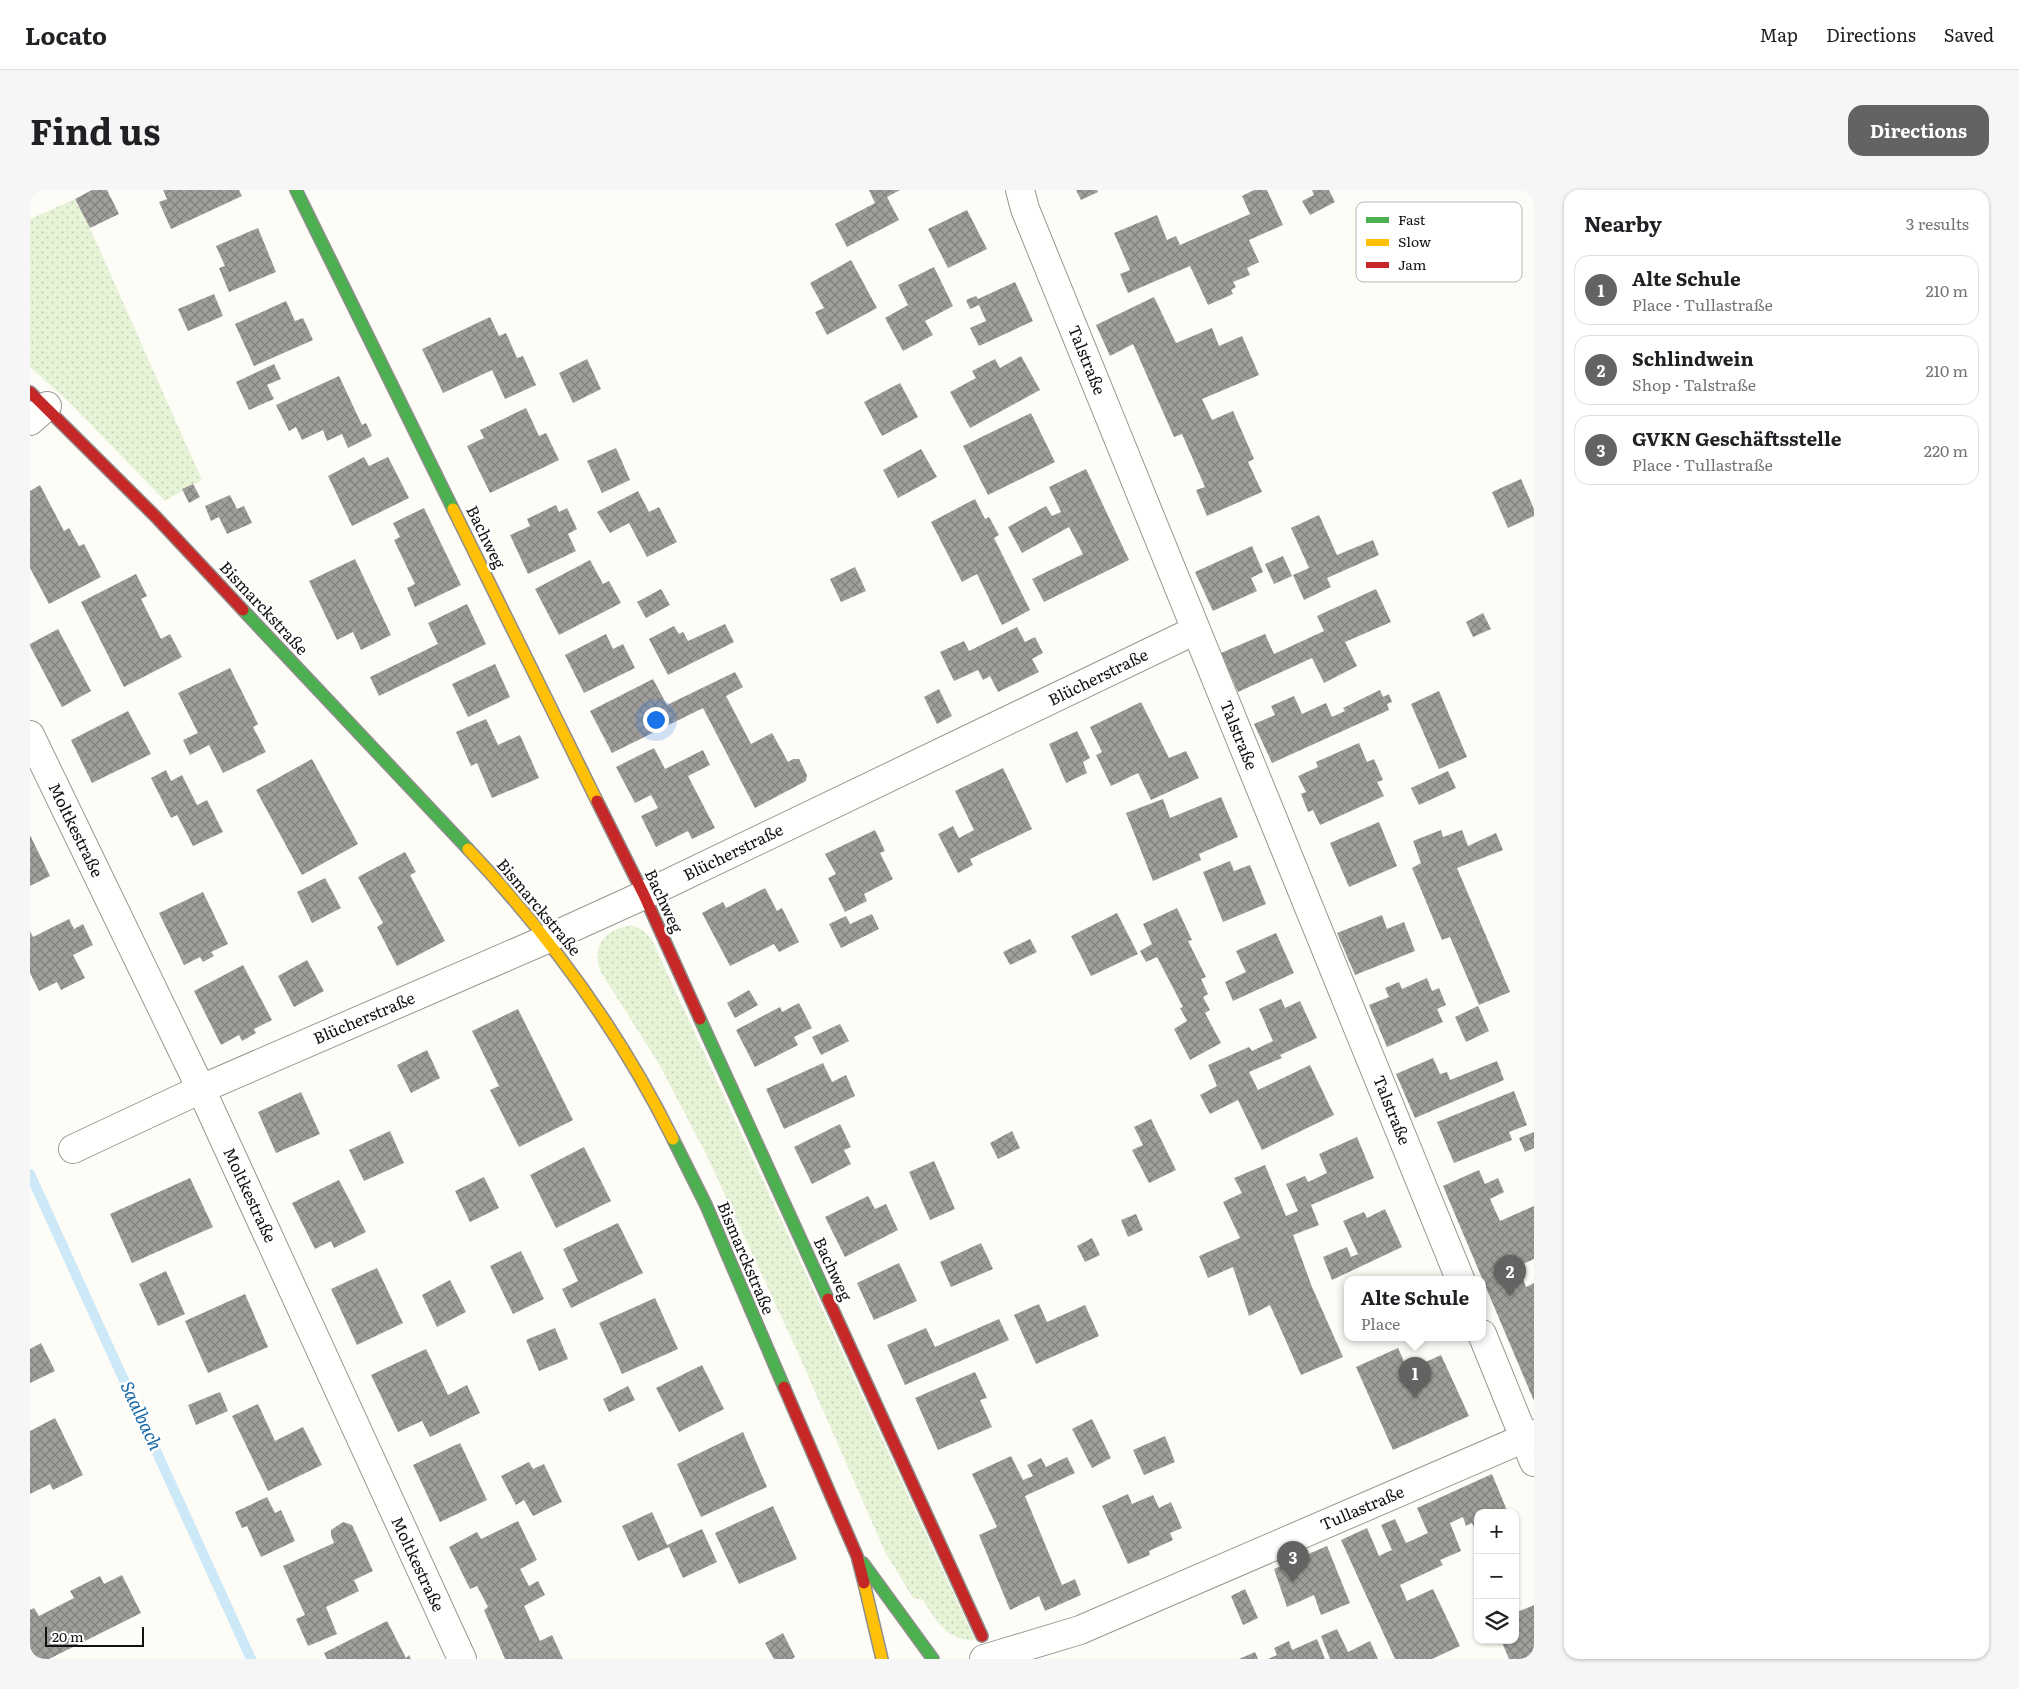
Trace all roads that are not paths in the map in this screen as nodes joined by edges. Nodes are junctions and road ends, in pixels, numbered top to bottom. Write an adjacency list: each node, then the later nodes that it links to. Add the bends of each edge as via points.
1 (296, 190): 6 (street, Bachweg)
2 (1020, 190): 4 (street, Talstraße)
3 (36, 406): 7 (street, Bismarckstraße, via 155,516 500,883)
4 (1196, 630): 6 (street, Blücherstraße); 10 (street, Talstraße)
5 (30, 735): 8 (street, Moltkestraße)
6 (644, 895): 7 (street, Blücherstraße); 15 (street, Bachweg)
7 (547, 939): 8 (street, Blücherstraße); 13 (street, Bismarckstraße, via 598,1008 655,1102 706,1205)
8 (201, 1088): 9 (street, Blücherstraße); 16 (street, Moltkestraße)
9 (73, 1148)
10 (1459, 1276)
11 (1485, 1341): 12 (street)
12 (1531, 1444): 14 (street, Tullastraße)
13 (857, 1556): 17 (street, Bismarckstraße); 18 (street, Bismarckstraße)
14 (1080, 1630): 15 (street, Tullastraße); 19 (street, Tullastraße)
15 (983, 1647)
16 (462, 1659)
17 (882, 1659)
18 (933, 1659)
19 (1048, 1659)

